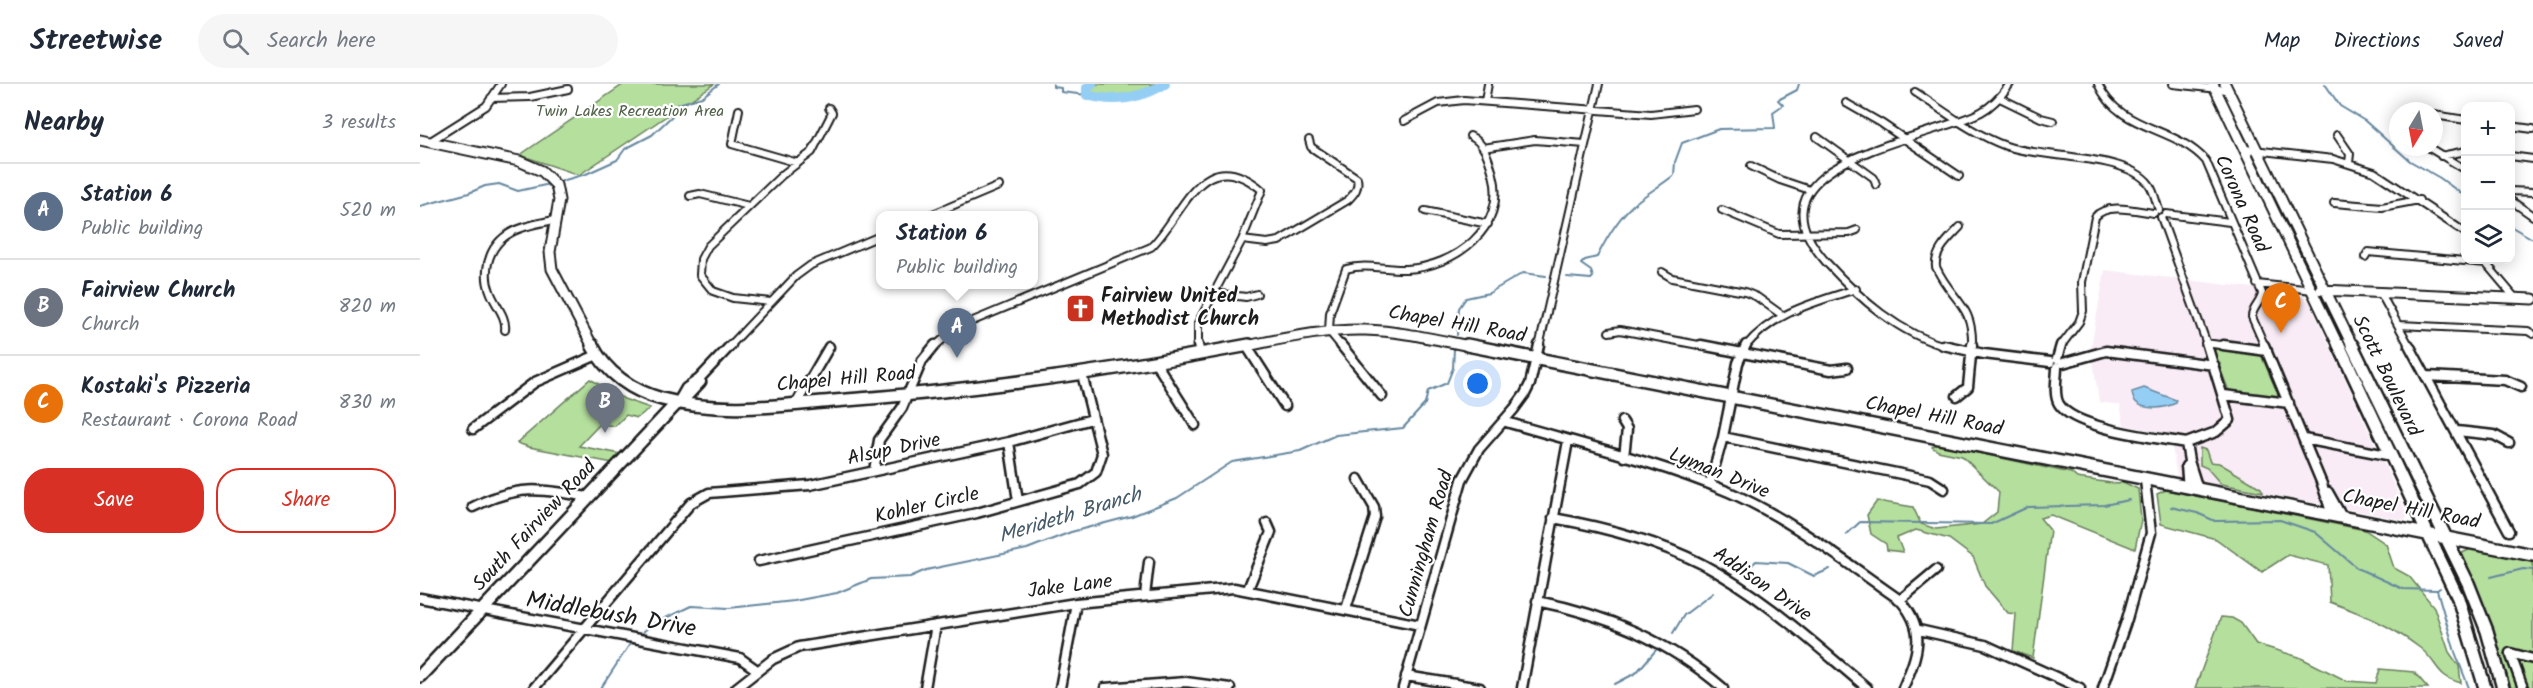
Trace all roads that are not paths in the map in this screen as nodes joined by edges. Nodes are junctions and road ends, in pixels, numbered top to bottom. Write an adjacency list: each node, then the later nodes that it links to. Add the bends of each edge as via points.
1 (501, 84): 11 (street)
2 (1488, 84): 12 (street)
3 (1599, 84): 15 (street, Cunningham Road)
4 (2010, 84): 10 (street)
5 (2098, 84): 61 (street, Corona Road, via 2104,99 2121,114 2202,155)
6 (2173, 84): 7 (street)
7 (2218, 86): 33 (street, Scott Boulevard)
8 (568, 89): 11 (street, via 533,98)
9 (1915, 92): 20 (street)
10 (2000, 98): 20 (street, via 1981,112); 22 (street)
11 (491, 99): 30 (street, via 479,111)
12 (1485, 100): 15 (street); 21 (street, via 1438,103)
13 (1845, 103): 29 (street)
14 (829, 108): 40 (street, via 832,113 823,133 812,152)
15 (1594, 109): 16 (street, via 1651,114); 31 (street, Cunningham Road)
16 (1694, 109)
17 (739, 110): 40 (street, via 732,144)
18 (2443, 116): 19 (street)
19 (2461, 119)
20 (1960, 120): 29 (street); 58 (street, via 1994,141 2024,152 2128,168 2149,184)
21 (1404, 121)
22 (2053, 121)
23 (2515, 127): 24 (street)
24 (2533, 129)
25 (2337, 135): 41 (street, via 2350,154)
26 (1470, 136): 32 (street)
27 (1817, 137): 39 (street)
28 (1309, 140): 68 (street, via 1311,147 1357,178 1357,191 1279,241)
29 (1906, 140): 39 (street); 44 (street)
30 (424, 141): 60 (street, Chapel Hill Road, via 534,166 556,185 559,200)
31 (1586, 144): 32 (street, via 1535,140); 96 (street, Cunningham Road)
32 (1483, 148): 62 (street, via 1496,184)
33 (2251, 150): 41 (street); 75 (street, Scott Boulevard)
34 (2461, 152): 36 (street)
35 (2441, 156): 43 (street)
36 (2443, 156)
37 (2515, 157): 38 (street)
38 (2533, 159)
39 (1850, 161): 45 (street, via 1874,178); 47 (street, via 1830,170)
40 (798, 163): 54 (street)
41 (2349, 163): 51 (street, via 2374,172)
42 (1751, 166): 47 (street)
43 (2461, 167)
44 (1959, 176)
45 (1876, 185)
46 (999, 186): 56 (street)
47 (1810, 190): 66 (street, via 1803,212)
48 (2515, 191): 49 (street)
49 (2533, 192)
50 (690, 196): 54 (street, via 700,194)
51 (2420, 200): 52 (street, via 2382,207); 64 (street)
52 (2334, 203)
53 (2515, 203): 59 (street)
54 (749, 206): 81 (street, via 708,246 701,259 700,275 712,291 733,298)
55 (1722, 210): 66 (street, via 1779,234)
56 (940, 211)
57 (1425, 211): 62 (street)
58 (2160, 214): 61 (street); 88 (street); 98 (street, via 2113,209 2095,217 2082,285 2083,313 2062,340)
59 (2533, 216)
60 (555, 220): 84 (street, via 519,227 495,245 486,281 506,322); 95 (street, Chapel Hill Road, via 550,252 552,269)
61 (2230, 222): 73 (street, Corona Road)
62 (1488, 224): 85 (street, via 1470,245 1445,261 1422,267 1354,265 1346,269 1330,313)
63 (1960, 227): 91 (street, via 1935,262 1936,269 1967,309)
64 (2461, 229)
65 (1857, 230): 66 (street)
66 (1807, 235): 74 (street, via 1816,250)
67 (876, 238): 81 (street, via 811,265)
68 (1242, 240): 76 (street); 105 (street, via 1262,190 1236,175 1202,179 1160,241 1151,248 956,328 922,361)
69 (2365, 257): 70 (street, via 2368,252)
70 (2461, 259)
71 (2487, 264): 79 (street)
72 (1662, 272): 82 (street, via 1672,278 1745,292)
73 (2258, 284): 75 (street); 92 (street, Corona Road, via 2262,297 2252,317)
74 (1856, 289): 82 (street); 91 (street, via 1917,337)
75 (2318, 290): 78 (street); 125 (street, Scott Boulevard); 141 (street, Scott Boulevard)
76 (1213, 293): 77 (street, via 1246,297); 94 (street, via 1198,323)
77 (1257, 294)
78 (2382, 294): 79 (street); 83 (street)
79 (2516, 299): 80 (street)
80 (2533, 299)
81 (771, 302): 109 (street, via 688,396)
82 (1782, 315): 93 (street, via 1752,337)
83 (2399, 325): 87 (street); 102 (street)
84 (505, 330)
85 (1329, 332): 89 (street, Chapel Hill Road); 96 (street, Chapel Hill Road, via 1404,333); 106 (street)
86 (1609, 332): 93 (street, via 1620,330)
87 (2533, 334)
88 (2205, 343): 92 (street); 99 (street)
89 (1246, 345): 94 (street, Chapel Hill Road); 112 (street)
90 (829, 347): 111 (street)
91 (1971, 351): 98 (street); 108 (street, via 1968,387)
92 (2267, 351): 110 (street, Corona Road)
93 (1741, 353): 100 (street, via 1831,370); 107 (street)
94 (1200, 354): 97 (street, Chapel Hill Road)
95 (597, 355): 109 (street, Chapel Hill Road, via 623,382); 117 (street, via 535,382)
96 (1535, 358): 107 (street, Chapel Hill Road); 115 (street, Cunningham Road, via 1522,402)
97 (1156, 363): 101 (street, Chapel Hill Road); 116 (street)
98 (2057, 363): 99 (street, via 2079,361 2089,353 2106,351); 123 (street, via 2057,398 2067,414 2094,425)
99 (2214, 365): 104 (street)
100 (1847, 368)
101 (1082, 374): 105 (street, Chapel Hill Road); 113 (street)
102 (2427, 376): 103 (street, via 2505,380); 118 (street)
103 (2521, 387)
104 (2224, 395): 110 (street); 123 (street, via 2228,424)
105 (908, 396): 111 (street, Chapel Hill Road); 127 (street, via 879,440)
106 (1382, 396)
107 (1732, 396): 119 (street); 129 (street, Chapel Hill Road)
108 (1957, 396)
109 (678, 402): 111 (street, Chapel Hill Road, via 732,409); 133 (street, South Fairview Road)
110 (2289, 403): 120 (street, Corona Road)
111 (796, 404)
112 (1285, 406)
113 (1092, 419): 122 (street, Alsup Drive); 134 (street, Kohler Circle, via 1102,454 1097,472 1080,484)
114 (1622, 421): 126 (street, via 1627,429)
115 (1506, 422): 121 (street, Lyman Drive); 155 (street, Cunningham Road, via 1484,442 1465,469)
116 (1195, 425)
117 (473, 429)
118 (2457, 431): 124 (street, via 2494,435); 139 (street)
119 (1723, 437): 130 (street); 131 (street, via 1930,480)
120 (2304, 439): 125 (street); 136 (street, Corona Road)
121 (1568, 441): 126 (street, Lyman Drive); 137 (street)
122 (1009, 442): 127 (street, Alsup Drive); 134 (street)
123 (2186, 443): 132 (street, via 2193,468)
124 (2510, 443)
125 (2392, 456): 140 (street, Scott Boulevard)
126 (1624, 457): 130 (street, Lyman Drive)
127 (874, 471): 156 (street, Alsup Drive, via 810,485 701,496)
128 (1358, 479): 152 (street, via 1374,507 1375,517)
129 (2145, 480): 132 (street, Chapel Hill Road); 175 (street, via 2151,533)
130 (1710, 483): 149 (street, Lyman Drive, via 1806,534)
131 (1944, 489)
132 (2193, 489): 136 (street, Chapel Hill Road)
133 (587, 497): 135 (street, via 530,487 509,490); 153 (street, South Fairview Road)
134 (1018, 501): 143 (street, Kohler Circle)
135 (473, 507)
136 (2337, 516): 140 (street, Chapel Hill Road)
137 (1553, 518): 150 (street); 172 (street, Addison Drive, via 1633,536 1703,565 1769,607)
138 (1268, 523): 146 (street, via 1271,532)
139 (2509, 531)
140 (2429, 533): 141 (street, Chapel Hill Road); 176 (street, Scott Boulevard, via 2458,598)
141 (2445, 537): 142 (street, Chapel Hill Road); 177 (street, Scott Boulevard, via 2487,631)
142 (2533, 555)
143 (759, 561)
144 (1149, 562): 147 (street)
145 (1936, 570): 149 (street)
146 (1248, 589): 147 (street, Jake Lane); 152 (street, Jake Lane)
147 (1145, 596): 151 (street, Jake Lane)
148 (420, 598): 153 (street, Middlebush Drive)
149 (1900, 600): 157 (street, via 1912,613)
150 (1537, 601): 170 (street); 171 (street, via 1572,607 1636,629 1678,652)
151 (1076, 603): 154 (street, Jake Lane); 165 (street)
152 (1346, 609): 155 (street, Jake Lane)
153 (482, 611): 156 (street, Middlebush Drive); 160 (street, South Fairview Road)
154 (936, 625): 159 (street, Jake Lane, via 799,647); 164 (street)
155 (1420, 625): 161 (street, Cunningham Road)
156 (584, 629): 159 (street, Middlebush Drive, via 740,658); 162 (street)
157 (1919, 630): 173 (street); 174 (street, via 1984,645)
158 (2533, 659): 178 (street, via 2510,653)
159 (757, 670): 163 (street, Jake Lane)
160 (420, 676)
161 (1406, 676): 168 (street, Cunningham Road); 169 (street)
162 (534, 688)
163 (736, 688)
164 (925, 688)
165 (1060, 688)
166 (1105, 688): 167 (street, via 1186,682)
167 (1230, 688)
168 (1403, 688)
169 (1480, 688)
170 (1521, 688)
171 (1723, 688)
172 (1867, 688)
173 (1903, 688)
174 (2079, 688)
175 (2103, 688)
176 (2485, 688)
177 (2503, 688)
178 (2523, 688)

